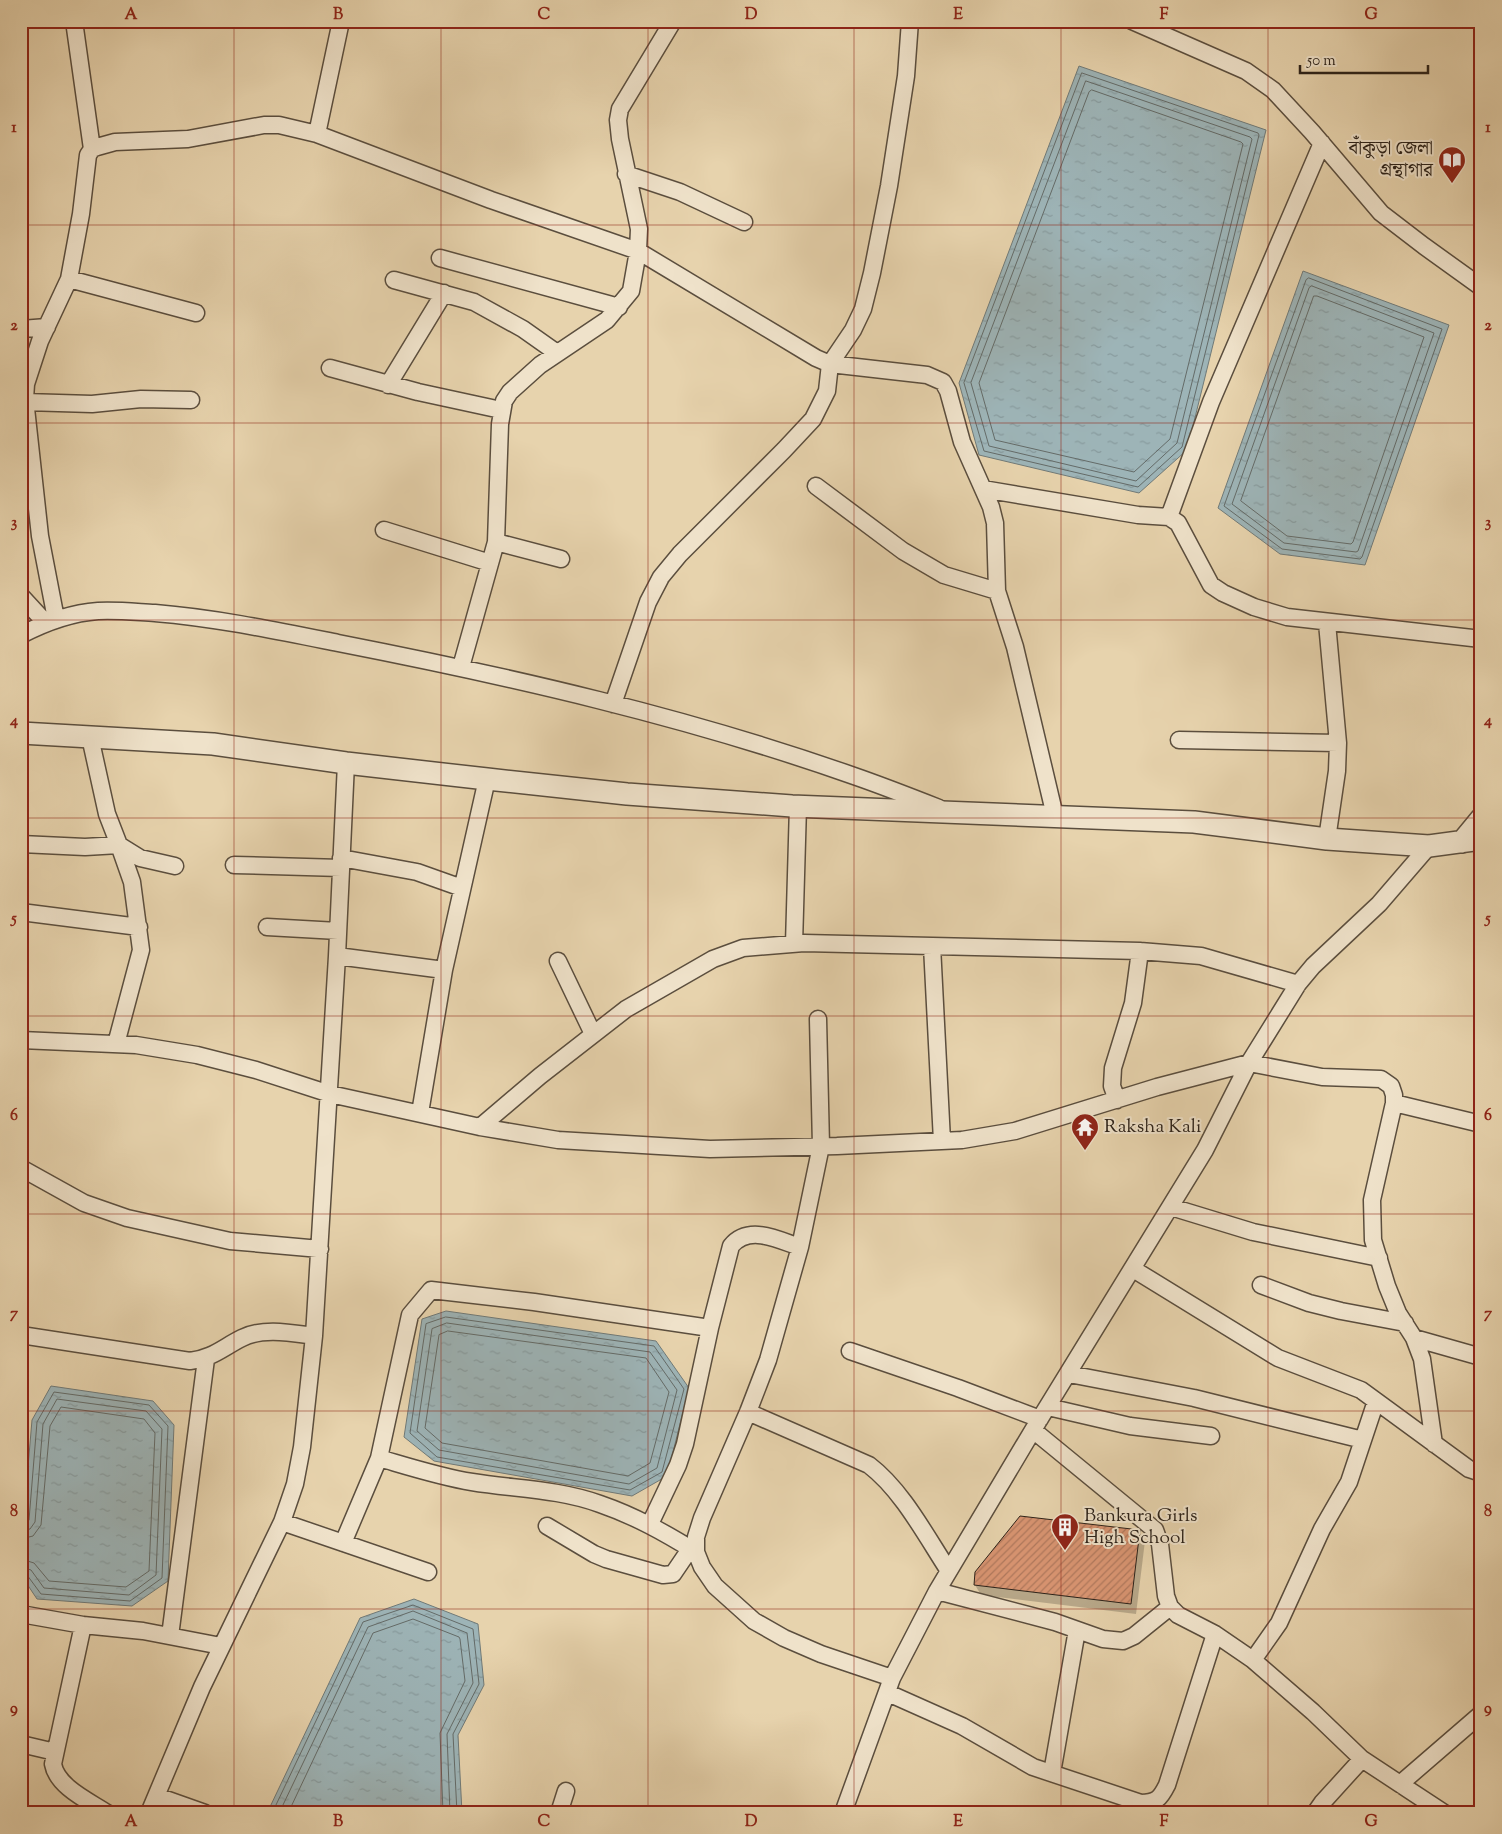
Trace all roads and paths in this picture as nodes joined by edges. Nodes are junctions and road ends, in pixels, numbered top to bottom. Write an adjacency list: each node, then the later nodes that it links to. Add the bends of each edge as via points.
1 (74, 21): 8 (street)
2 (341, 21): 6 (street)
3 (672, 21): 9 (street, via 620,110 618,120)
4 (910, 21): 22 (street, via 906,76 872,273 863,309)
5 (1132, 21): 7 (street, via 1246,72 1273,90)
6 (317, 134): 8 (street, via 279,125 264,125 188,139 115,142); 11 (street)
7 (1322, 143): 15 (street, via 1381,213); 30 (street, via 1211,402)
8 (92, 149): 13 (street, via 88,155)
9 (626, 174): 10 (street, via 680,192); 11 (street, via 639,229)
10 (744, 222)
11 (638, 251): 17 (street, via 631,291); 22 (street)
12 (440, 258): 17 (street)
13 (69, 279): 18 (street); 19 (street)
14 (394, 280): 16 (street)
15 (1481, 287)
16 (444, 293): 21 (street, via 492,311); 24 (street)
17 (619, 307): 21 (street, via 607,320)
18 (196, 313)
19 (47, 328): 20 (street); 27 (street, via 26,384)
20 (21, 329)
21 (557, 353): 26 (street, via 510,392)
22 (830, 364): 29 (street, via 926,375 943,382 962,442); 42 (street, via 827,391 813,419 661,577 648,602)
23 (330, 368): 24 (street)
24 (388, 385): 26 (street)
25 (191, 400): 27 (street, via 140,399)
26 (501, 410): 32 (street)
27 (24, 411): 37 (street)
28 (816, 486): 35 (street, via 895,546 944,575)
29 (983, 489): 30 (street, via 1138,515); 35 (street, via 995,523)
30 (1169, 517): 38 (street, via 1178,523 1211,585 1254,607 1287,618)
31 (384, 530): 34 (street)
32 (496, 542): 33 (street); 34 (street)
33 (561, 559)
34 (490, 563): 41 (street)
35 (997, 591): 51 (street, via 1015,647)
36 (21, 596): 37 (street)
37 (51, 621): 39 (street); 41 (street, via 100,611 169,615)
38 (1327, 623): 40 (street); 46 (street)
39 (21, 635)
40 (1481, 639)
41 (461, 667): 42 (street)
42 (613, 704): 50 (street, via 756,744)
43 (21, 733): 44 (street)
44 (90, 737): 47 (street, via 213,744); 56 (street, via 108,814)
45 (1179, 740): 46 (street)
46 (1338, 743): 53 (street)
47 (346, 763): 48 (street); 58 (street)
48 (487, 779): 49 (street, via 627,794); 61 (street)
49 (798, 806): 50 (street); 66 (street)
50 (952, 813): 51 (street)
51 (1054, 816): 53 (street, via 1194,822)
52 (1481, 819): 54 (street)
53 (1327, 839): 57 (street)
54 (1471, 840): 57 (street)
55 (21, 844): 56 (street, via 85,847)
56 (119, 844): 60 (street, via 140,858); 63 (street, via 132,882)
57 (1429, 846): 72 (street, via 1379,904)
58 (341, 863): 59 (street); 61 (street, via 417,872); 65 (street)
59 (234, 865)
60 (175, 866)
61 (462, 888): 71 (street)
62 (21, 912): 63 (street)
63 (139, 927): 76 (street, via 141,950)
64 (267, 927): 65 (street)
65 (338, 931): 69 (street)
66 (794, 944): 67 (street); 74 (street, via 743,948 712,959 626,1009)
67 (932, 946): 68 (street); 84 (street)
68 (1140, 950): 72 (street, via 1201,956); 79 (street, via 1133,1003 1112,1068 1112,1086)
69 (337, 956): 71 (street); 78 (street)
70 (558, 961): 74 (street)
71 (444, 970): 81 (street)
72 (1298, 984): 77 (street)
73 (818, 1019): 85 (street)
74 (593, 1034): 83 (street)
75 (21, 1040): 76 (street)
76 (116, 1044): 78 (street, via 197,1055)
77 (1249, 1063): 79 (street); 80 (street, via 1322,1077 1380,1079 1391,1086); 87 (street, via 1205,1150)
78 (330, 1094): 81 (street); 89 (street)
79 (1117, 1100): 84 (street, via 1015,1131)
80 (1394, 1103): 82 (street); 90 (street, via 1372,1200 1374,1240)
81 (420, 1113): 83 (street)
82 (1481, 1124)
83 (480, 1127): 85 (street, via 558,1140 710,1150)
84 (942, 1141): 85 (street)
85 (821, 1146): 88 (street)
86 (21, 1168): 89 (street, via 84,1203 127,1218 230,1241)
87 (1171, 1207): 90 (street, via 1253,1232); 91 (street)
88 (800, 1247): 94 (street, via 756,1234 736,1240 731,1246); 103 (street, via 768,1360)
89 (320, 1249): 96 (street)
90 (1379, 1258): 93 (street, via 1387,1286)
91 (1133, 1270): 101 (street); 102 (street, via 1278,1358 1361,1390)
92 (1261, 1285): 93 (street, via 1341,1312)
93 (1405, 1323): 97 (street)
94 (710, 1328): 108 (street, via 431,1290 410,1315); 111 (street, via 681,1458)
95 (21, 1335): 100 (street, via 182,1361)
96 (314, 1336): 100 (street, via 284,1332 256,1334 243,1337); 110 (street, via 300,1456 295,1484)
97 (1414, 1338): 99 (street); 107 (street, via 1422,1359)
98 (850, 1352): 104 (street)
99 (1479, 1353)
100 (206, 1359): 123 (street)
101 (1069, 1374): 104 (street); 106 (street, via 1194,1398)
102 (1376, 1401): 106 (street); 107 (street)
103 (748, 1412): 114 (street, via 702,1518); 115 (street, via 869,1465 881,1474)
104 (1040, 1419): 105 (street); 115 (street); 118 (street, via 1155,1530)
105 (1211, 1436)
106 (1363, 1440): 125 (street, via 1349,1482 1322,1529 1279,1623)
107 (1434, 1444): 109 (street, via 1469,1469)
108 (380, 1458): 111 (street, via 471,1482 573,1496); 113 (street)
109 (1481, 1473)
110 (282, 1522): 113 (street); 124 (street)
111 (650, 1524): 114 (street)
112 (547, 1526): 114 (street, via 600,1557 663,1575 673,1574)
113 (343, 1544): 116 (street)
114 (693, 1550): 126 (street, via 715,1586 754,1621)
115 (949, 1571): 117 (street)
116 (428, 1572)
117 (937, 1591): 121 (street); 126 (street)
118 (1170, 1607): 121 (street, via 1123,1641 1103,1640); 122 (street, via 1178,1615)
119 (21, 1614): 120 (street)
120 (83, 1625): 123 (street); 129 (street)
121 (1077, 1630): 131 (street)
122 (1215, 1634): 125 (street); 131 (street, via 1161,1797 1141,1803)
123 (170, 1636): 124 (street)
124 (221, 1646): 134 (street)
125 (1253, 1660): 130 (street, via 1314,1712)
126 (890, 1686): 131 (street, via 1033,1767); 139 (street)
127 (1481, 1714): 132 (street)
128 (21, 1744): 129 (street)
129 (54, 1752): 135 (street, via 54,1771 60,1778)
130 (1362, 1759): 132 (street); 140 (street)
131 (1052, 1773)
132 (1400, 1784): 141 (street)
133 (566, 1791): 138 (street)
134 (157, 1796): 136 (street); 137 (street)
135 (107, 1813)
136 (149, 1813)
137 (205, 1813)
138 (560, 1813)
139 (843, 1813)
140 (1315, 1813)
141 (1444, 1813)

